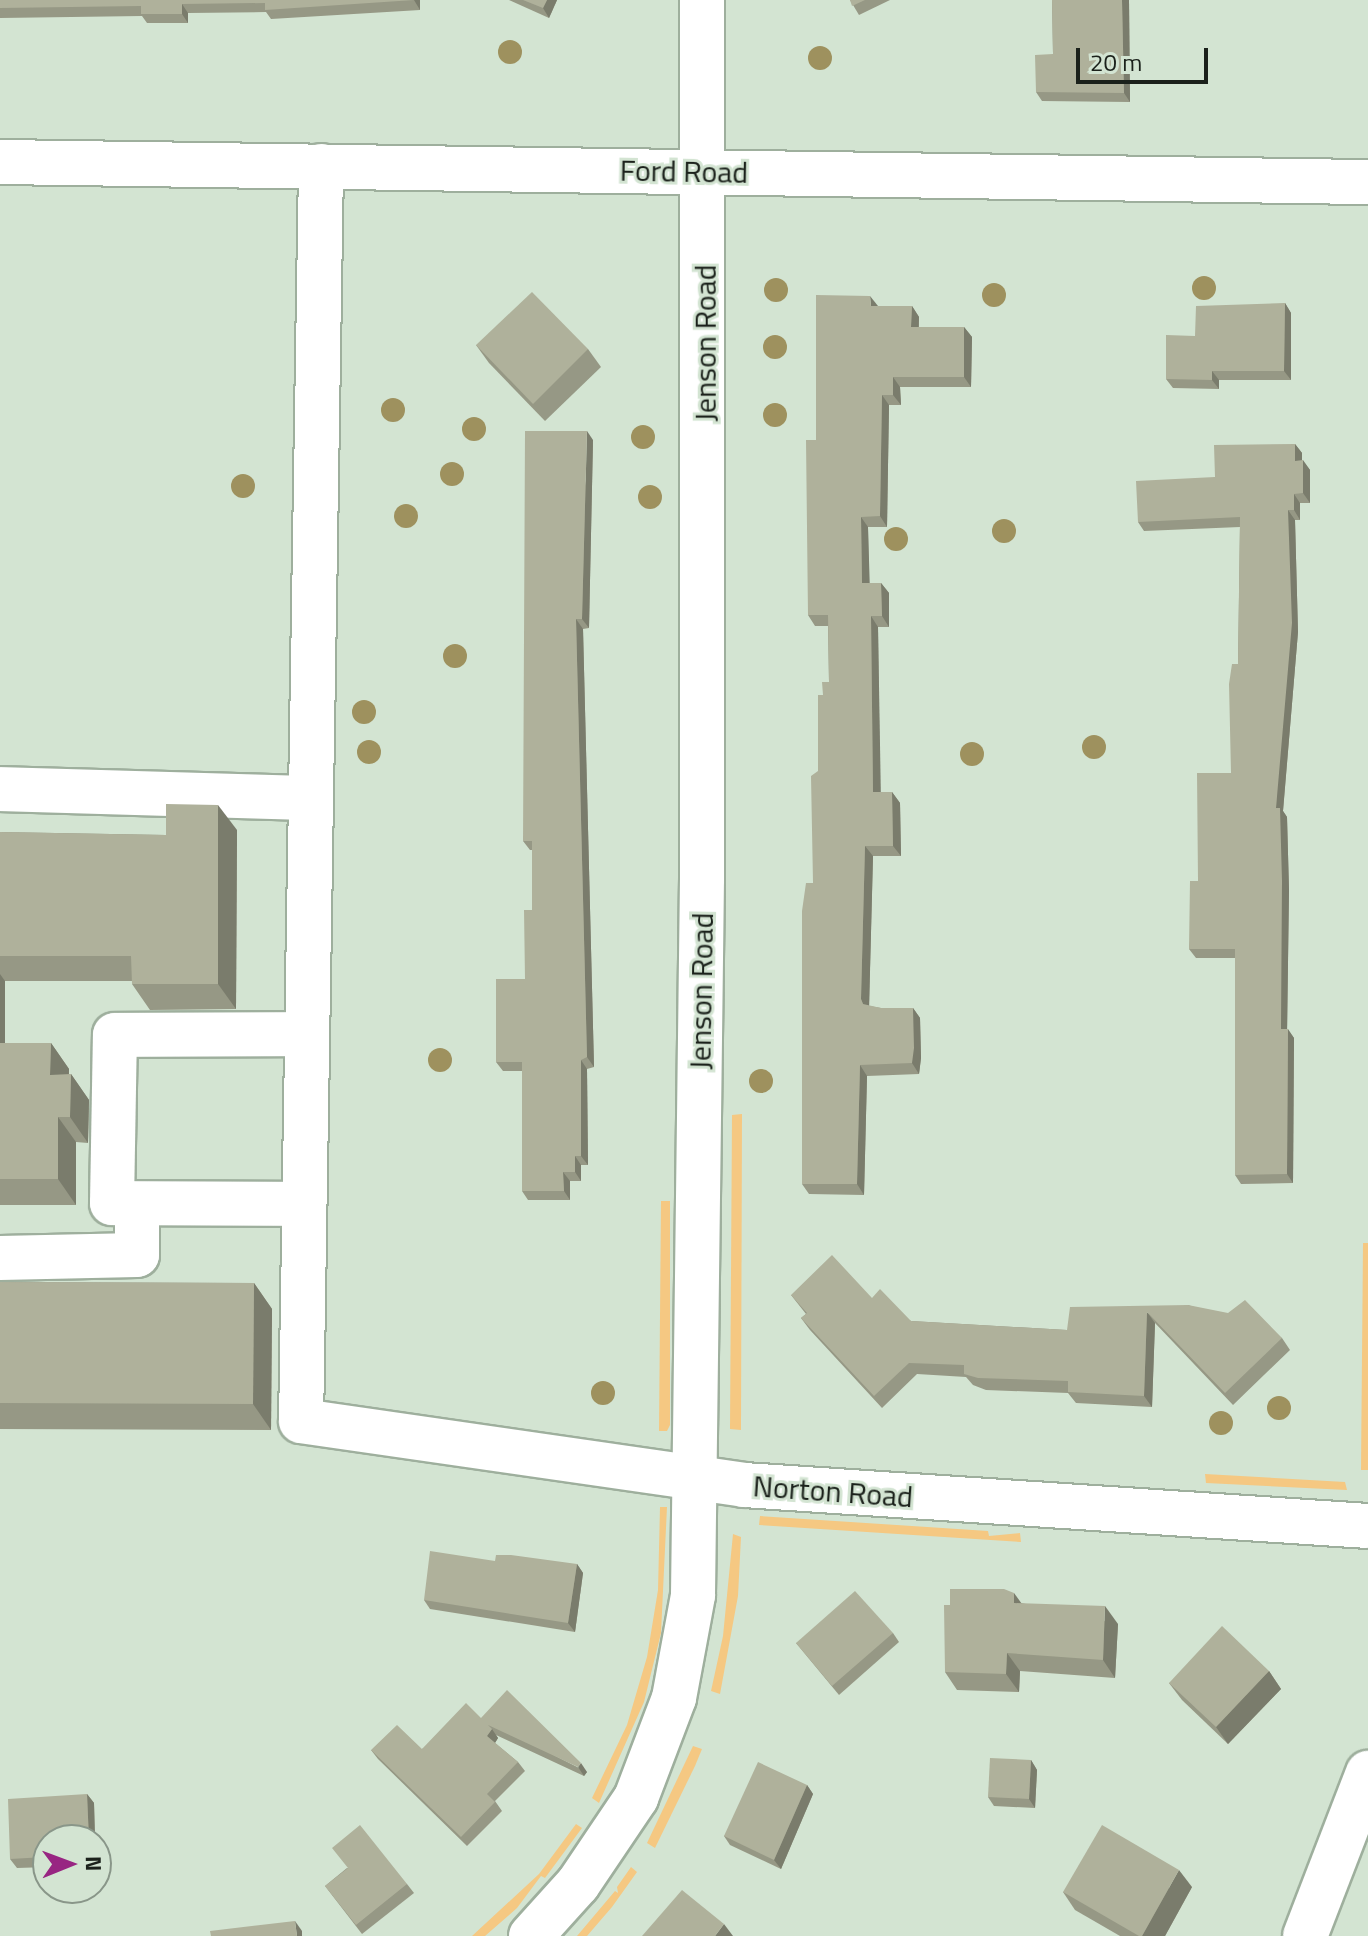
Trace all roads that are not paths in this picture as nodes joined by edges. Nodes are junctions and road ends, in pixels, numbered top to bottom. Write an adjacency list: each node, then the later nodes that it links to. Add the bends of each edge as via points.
1 (702, 0): 4 (street, Jenson Road)
2 (0, 162): 3 (street, Ford Road)
3 (321, 166): 4 (street, Ford Road); 7 (street)
4 (706, 171): 5 (street, Ford Road); 12 (street, Jenson Road)
5 (1368, 182)
6 (0, 789): 7 (street)
7 (310, 798): 8 (street)
8 (307, 1034): 9 (street, via 115,1035 112,1203); 10 (street)
9 (137, 1204): 10 (street); 11 (street, via 137,1255)
10 (304, 1204): 12 (street, Norton Road, via 301,1421)
11 (0, 1258)
12 (698, 1480): 13 (street, Norton Road); 15 (street, Jenson Road, via 690,1626 667,1723 616,1831)
13 (1368, 1526)
14 (1368, 1773): 16 (street)
15 (531, 1936)
16 (1305, 1936)

